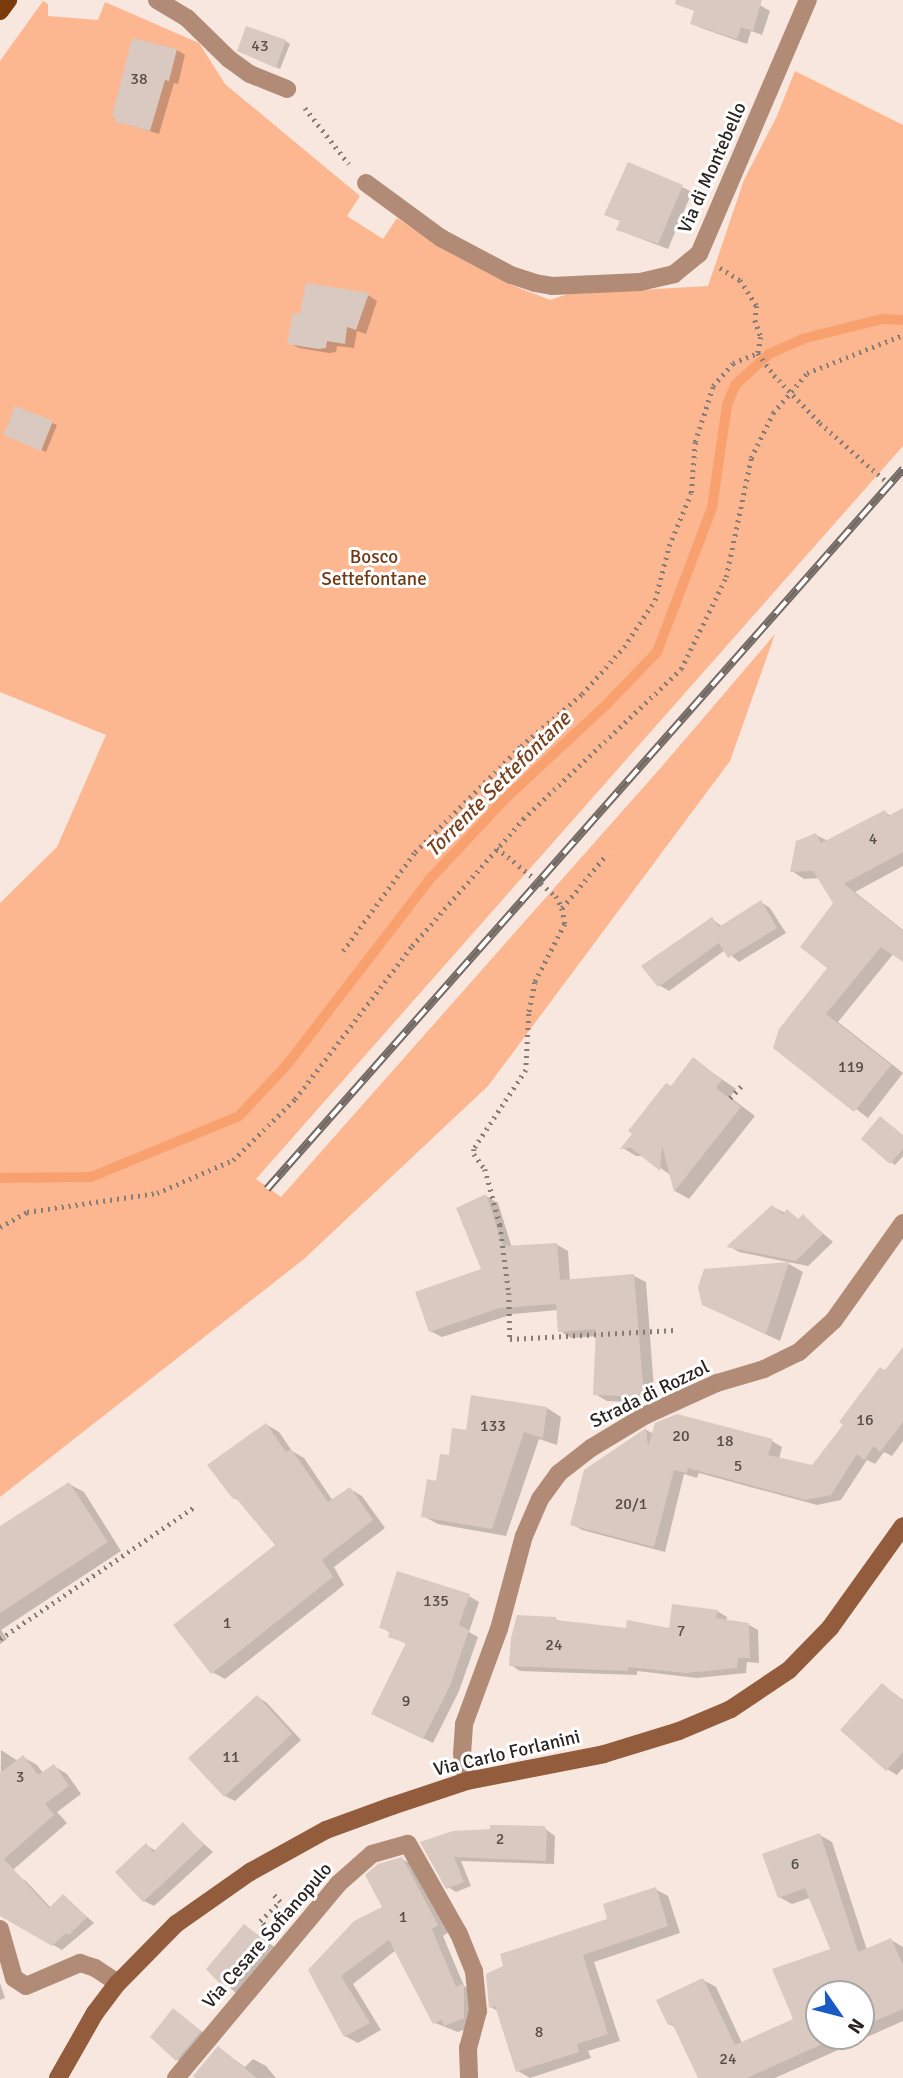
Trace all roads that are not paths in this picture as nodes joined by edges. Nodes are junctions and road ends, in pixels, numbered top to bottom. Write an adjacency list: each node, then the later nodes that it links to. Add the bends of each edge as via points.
1 (8, 0): 4 (main road)
2 (157, 0): 5 (street, via 187,18 229,60)
3 (808, 0): 6 (street, Via di Montebello, via 699,254 674,274 640,282 536,283 441,238)
4 (0, 11)
5 (287, 89)
6 (366, 183)
7 (903, 1223): 9 (street, Strada di Rozzol, via 834,1320 799,1352 646,1415 559,1473 540,1499 524,1535 499,1629 464,1724 462,1754)
8 (903, 1526): 9 (main road, Via Carlo Forlanini, via 830,1629 789,1670 731,1709 604,1754)
9 (467, 1781): 11 (main road, Via Carlo Forlanini, via 326,1830 250,1872 176,1924)
10 (0, 1929): 11 (street, via 15,1978 26,1986 80,1963)
11 (118, 1983): 12 (main road, Via Carlo Forlanini)
12 (58, 2078)
13 (176, 2078): 14 (street, Via Cesare Sofianopulo, via 338,1884 372,1854 408,1844 474,1971 478,2011 468,2048)
14 (469, 2078)

